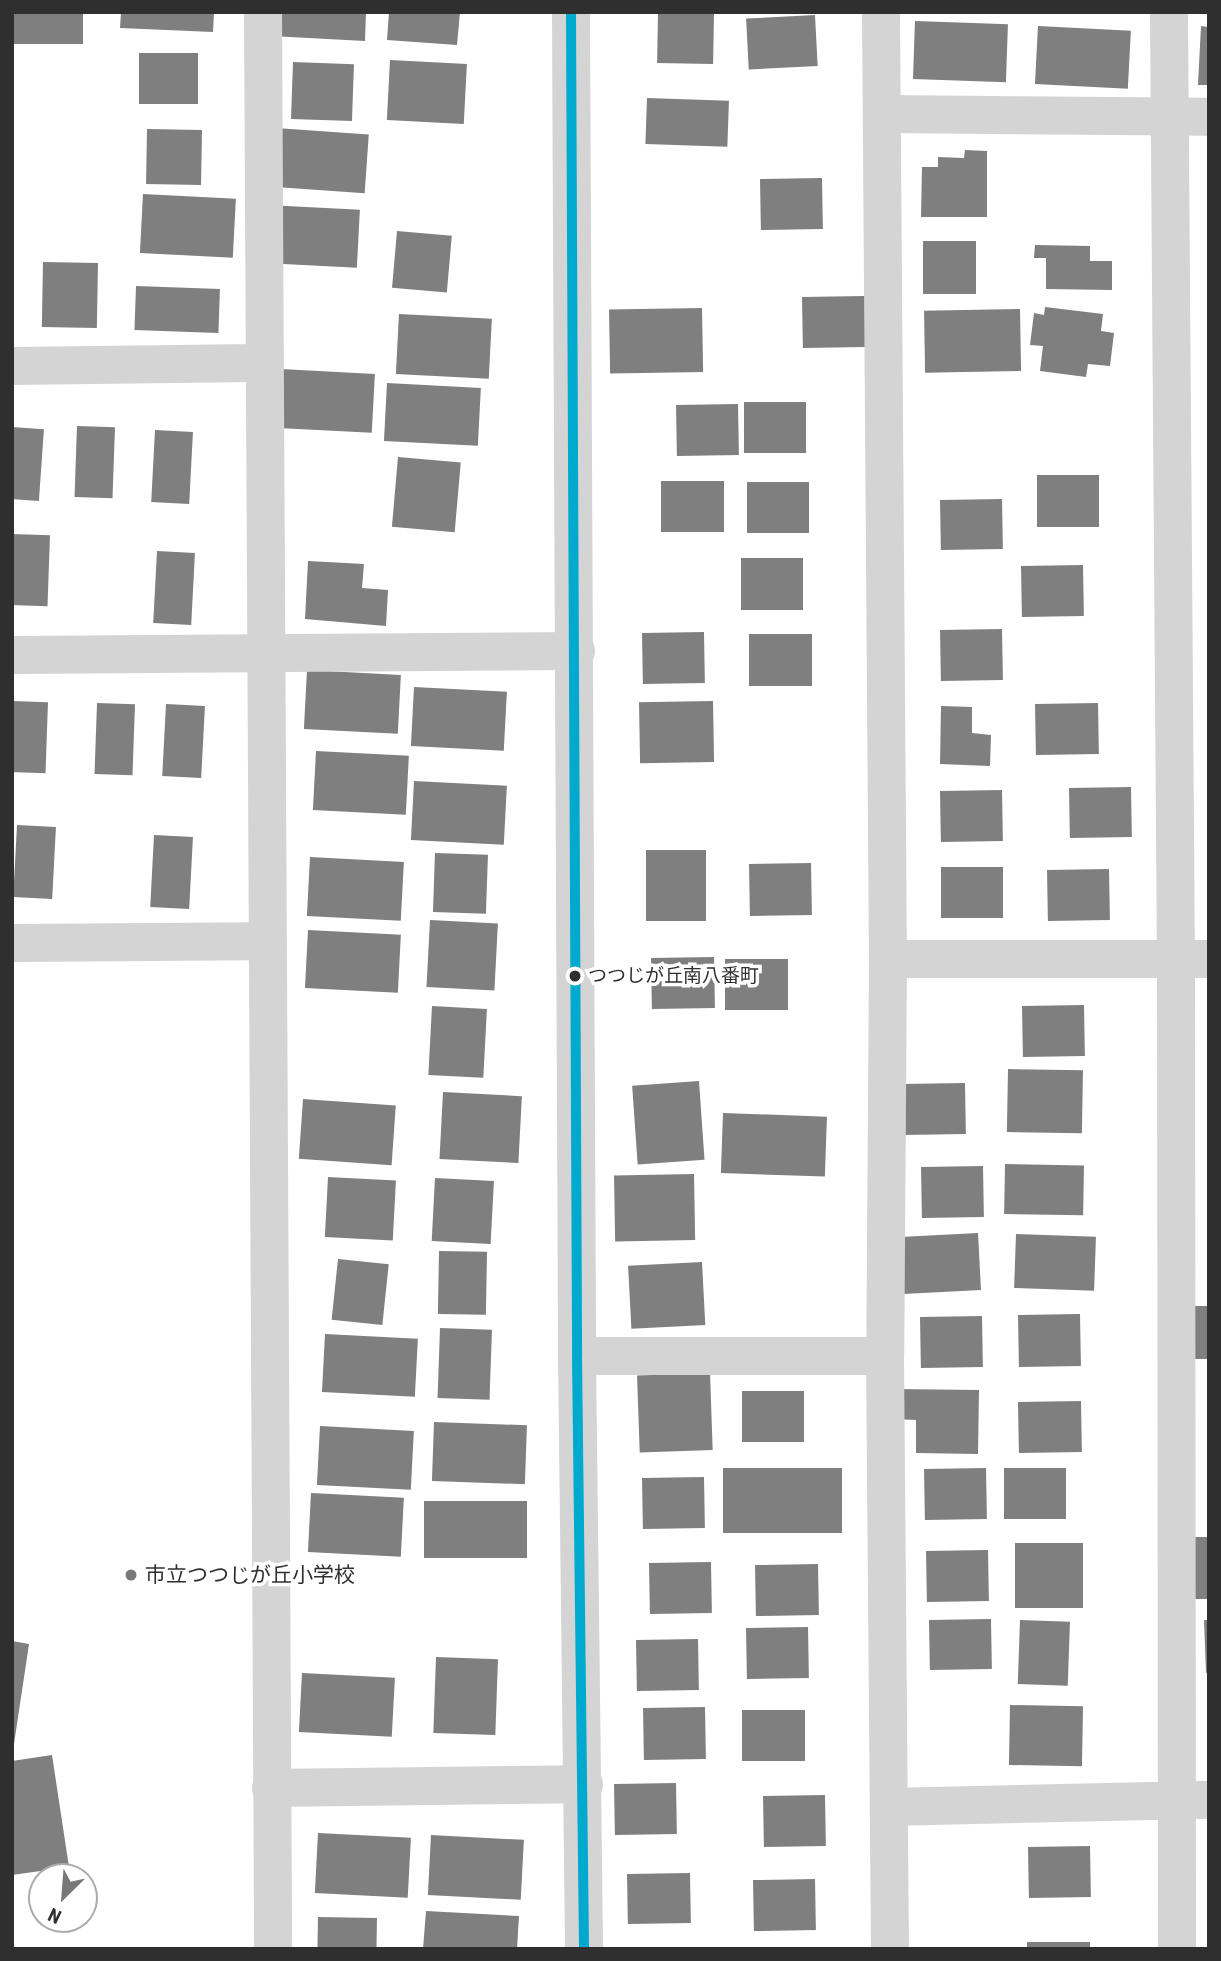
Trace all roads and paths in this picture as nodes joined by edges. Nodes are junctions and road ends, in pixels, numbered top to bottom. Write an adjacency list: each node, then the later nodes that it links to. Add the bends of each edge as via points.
1 (263, 12): 8 (street)
2 (571, 12): 10 (street)
3 (881, 12): 5 (street)
4 (1169, 12): 7 (street)
5 (884, 114): 7 (street); 15 (street)
6 (1209, 117): 7 (street)
7 (1169, 118): 16 (street)
8 (263, 363): 9 (street); 11 (street)
9 (12, 366)
10 (576, 651): 11 (street); 17 (street)
11 (268, 653): 12 (street); 13 (street)
12 (12, 655)
13 (268, 941): 14 (street); 20 (street)
14 (12, 943)
15 (888, 959): 16 (street); 18 (street)
16 (1192, 959): 21 (street)
17 (577, 1356): 18 (street); 19 (street)
18 (885, 1356): 22 (street)
19 (583, 1784): 20 (street); 24 (street)
20 (271, 1788): 23 (street)
21 (1193, 1800): 22 (street); 26 (street)
22 (889, 1807): 25 (street)
23 (273, 1949)
24 (584, 1949)
25 (890, 1949)
26 (1177, 1949)

